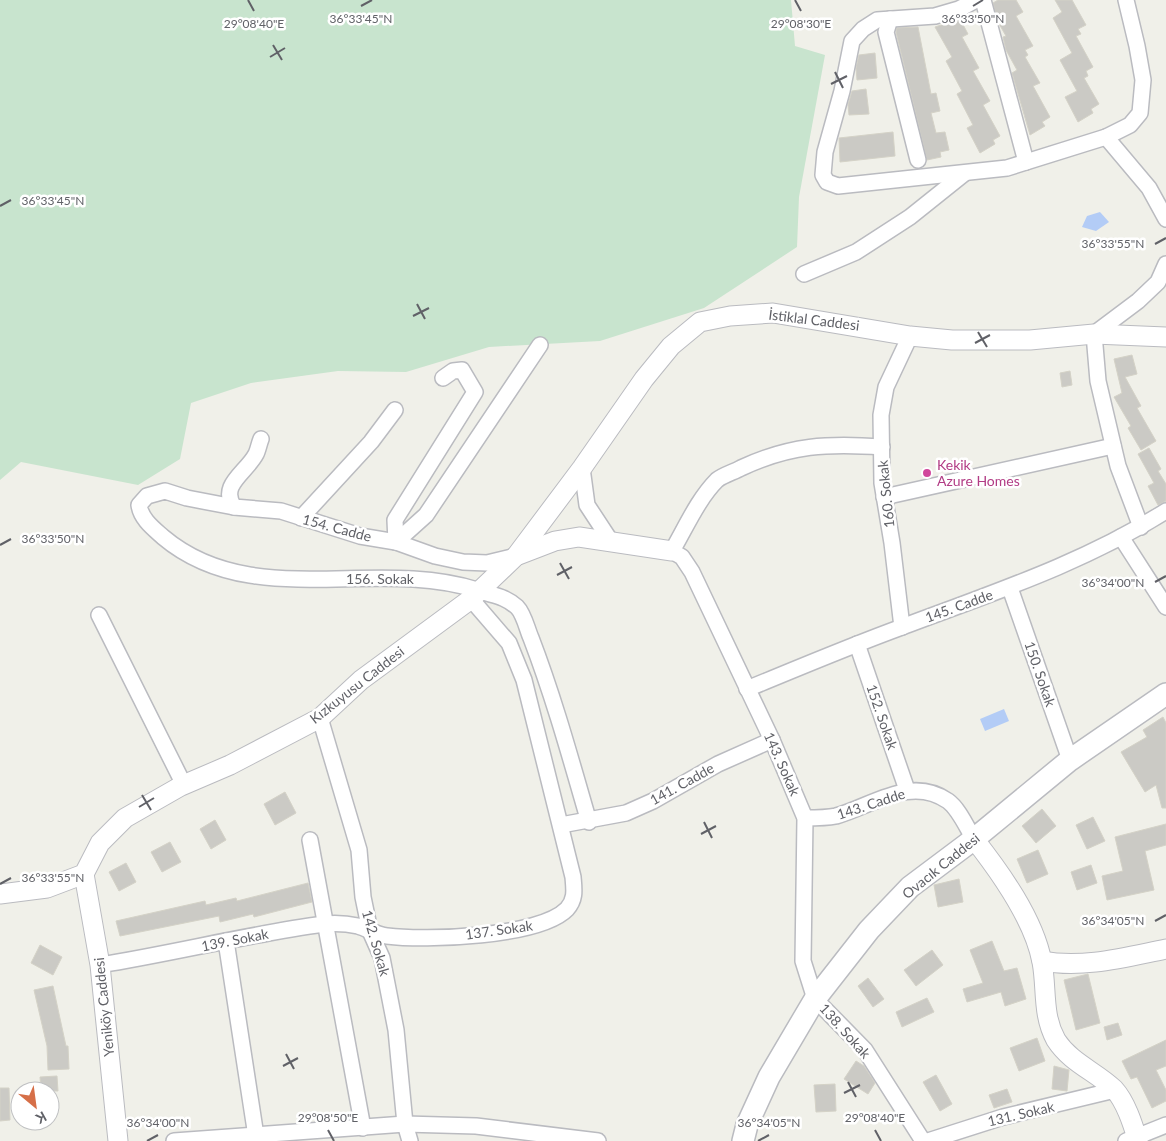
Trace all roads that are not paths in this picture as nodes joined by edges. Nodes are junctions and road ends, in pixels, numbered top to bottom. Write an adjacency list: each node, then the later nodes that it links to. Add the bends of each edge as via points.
1 (976, 0): 4 (street, via 935,16)
2 (983, 0): 7 (street)
3 (1126, 0): 5 (street, via 1143,80 1140,113 1130,125)
4 (890, 19): 6 (street, via 886,32); 8 (street, via 877,20 852,41 825,152 823,175 828,182 838,186)
5 (1106, 137): 7 (street); 9 (street, via 1149,188)
6 (918, 160)
7 (1026, 162): 8 (street, via 1007,168)
8 (965, 173): 11 (street, via 910,217 856,252)
9 (1166, 219)
10 (1166, 264): 12 (street, via 1158,282)
11 (804, 274)
12 (1094, 334): 13 (street, İstiklal Caddesi, via 988,341); 14 (street, İstiklal Caddesi); 19 (street, via 1098,381)
13 (910, 336): 20 (street, 160. Sokak, via 886,387 881,415); 21 (street, İstiklal Caddesi, via 773,313 700,322 671,346)
14 (1166, 337)
15 (540, 345): 29 (street, via 426,515)
16 (443, 378): 29 (street, via 453,371 462,370 475,392 395,520)
17 (395, 410): 25 (street, via 371,442)
18 (261, 439): 23 (street, via 256,455 229,490 228,498)
19 (1113, 446): 22 (street); 26 (street)
20 (882, 447): 22 (street, 160. Sokak); 30 (street, via 836,444 791,450 759,459 719,479 705,494)
21 (582, 468): 28 (street, via 587,505); 31 (street, İstiklal Caddesi)
22 (884, 497): 36 (street, 160. Sokak)
23 (234, 507): 25 (street, 154. Cadde, via 281,511); 33 (street, 156. Sokak, via 165,492 148,496 139,505 140,513 152,528 172,544 201,562 240,574 291,579 411,578 455,583)
24 (1166, 511): 26 (street, 145. Cadde)
25 (301, 518): 29 (street, 154. Cadde, via 360,536)
26 (1141, 527): 27 (street, 145. Cadde)
27 (1121, 537): 32 (street, 145. Cadde); 34 (street)
28 (610, 540): 30 (street, Kızkuyusu Caddesi); 31 (street, Kızkuyusu Caddesi, via 579,537 555,541)
29 (396, 542): 31 (street, 154. Cadde, via 463,562 487,563)
30 (672, 551): 38 (street, 143. Sokak, via 682,557 692,572)
31 (516, 556): 33 (street, Kızkuyusu Caddesi)
32 (1010, 588): 36 (street, 145. Cadde); 42 (street, 150. Sokak)
33 (475, 595): 40 (street, Kızkuyusu Caddesi, via 361,680); 46 (street, 156. Sokak, via 503,596 520,609 548,683); 47 (street, via 509,643 524,680)
34 (1166, 608)
35 (99, 616): 43 (street)
36 (902, 627): 37 (street, 145. Cadde)
37 (857, 644): 38 (street, 145. Cadde); 44 (street, 152. Sokak)
38 (746, 689): 41 (street, 143. Sokak)
39 (1166, 694): 42 (main road, Ovacık Caddesi)
40 (320, 718): 43 (street, Kızkuyusu Caddesi); 53 (street, 142. Sokak, via 359,850)
41 (772, 740): 45 (street, 143. Sokak); 46 (street, 141. Cadde, via 718,764 653,801 626,813)
42 (1070, 760): 48 (main road, Ovacık Caddesi)
43 (184, 785): 50 (street, Kızkuyusu Caddesi, via 125,818 100,843)
44 (907, 790): 45 (street, 143. Cadde, via 836,815); 48 (street, 143. Cadde, via 933,793 950,802)
45 (805, 818): 58 (street, 143. Sokak, via 803,961)
46 (589, 822): 47 (street, 141. Cadde)
47 (561, 825): 53 (street, 137. Sokak, via 574,896 567,908 550,921 529,928 460,936 419,938 384,936)
48 (974, 839): 56 (street, via 1006,880); 58 (main road, Ovacık Caddesi, via 910,887 869,930)
49 (310, 840): 52 (street)
50 (84, 874): 51 (street, via 47,888); 57 (street, Yeniköy Caddesi)
51 (0, 894)
52 (327, 924): 53 (street, 139. Sokak, via 357,926); 54 (street, 139. Sokak); 62 (street)
53 (370, 931): 60 (street, 142. Sokak, via 382,958 394,1021)
54 (226, 941): 57 (street, 139. Sokak); 63 (street)
55 (1166, 949): 56 (street, via 1112,960 1063,965)
56 (1042, 961): 59 (street, via 1048,1021 1057,1041 1077,1064)
57 (100, 966): 65 (street, Yeniköy Caddesi)
58 (815, 999): 69 (main road, Ovacık Caddesi, via 769,1077); 70 (street, 138. Sokak, via 865,1050)
59 (1114, 1090): 64 (street, via 1129,1115); 71 (street, 131. Sokak, via 1003,1116)
60 (405, 1124): 62 (street); 67 (street, 142. Sokak); 68 (street, via 476,1126)
61 (1166, 1125): 64 (street)
62 (363, 1128): 63 (street)
63 (256, 1136): 66 (street)
64 (1134, 1140)
65 (118, 1141)
66 (174, 1141)
67 (410, 1141)
68 (598, 1141)
69 (743, 1141)
70 (922, 1141)
71 (928, 1141)

